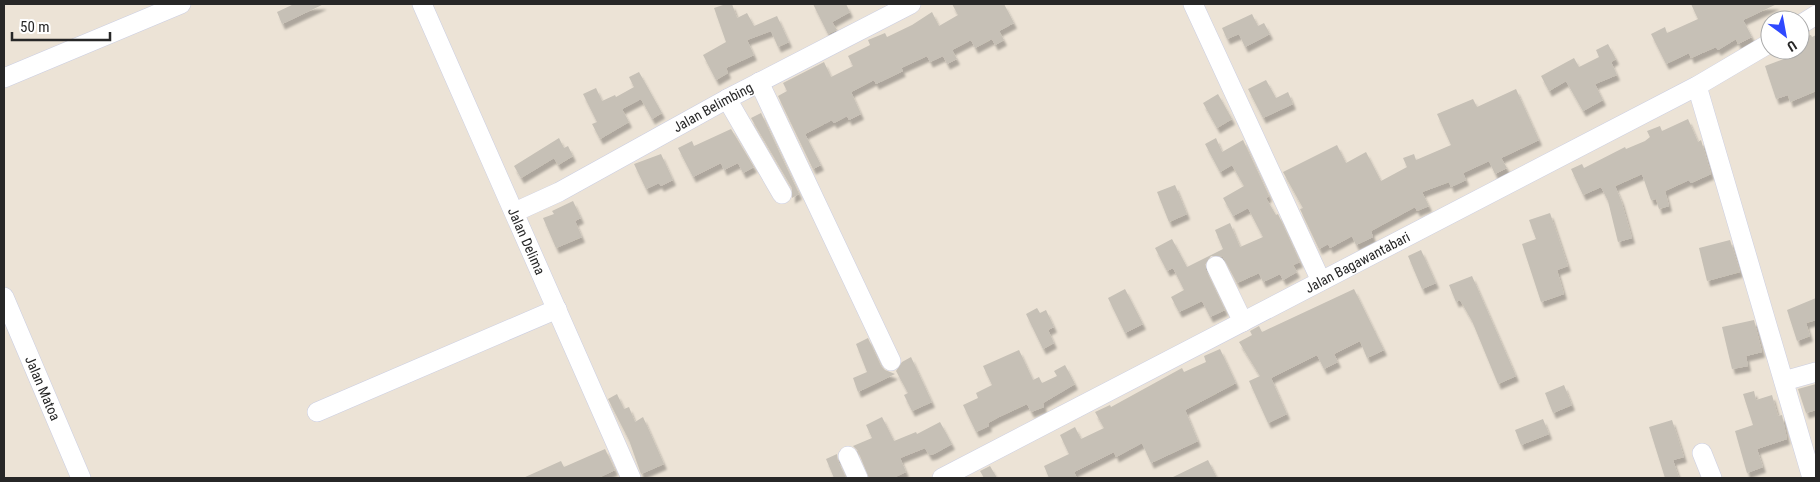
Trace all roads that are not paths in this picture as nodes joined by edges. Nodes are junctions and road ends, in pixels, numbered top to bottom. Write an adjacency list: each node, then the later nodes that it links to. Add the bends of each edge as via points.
1 (181, 4): 6 (street)
2 (422, 4): 11 (street, Jalan Delima)
3 (911, 4): 7 (street, Jalan Belimbing)
4 (1193, 4): 13 (street)
5 (1760, 49): 8 (street, Jalan Bagawantabari)
6 (4, 78)
7 (759, 82): 9 (street, Jalan Belimbing); 17 (street)
8 (1697, 86): 13 (street, Jalan Bagawantabari); 19 (street)
9 (727, 99): 10 (street); 11 (street, Jalan Belimbing, via 559,192)
10 (782, 194)
11 (515, 212): 15 (street, Jalan Delima)
12 (1216, 266): 16 (street)
13 (1321, 281): 16 (street, Jalan Bagawantabari)
14 (4, 297): 23 (street, Jalan Matoa)
15 (557, 309): 20 (street); 24 (street, Jalan Delima)
16 (1243, 322): 26 (street, Jalan Bagawantabari)
17 (891, 361)
18 (1816, 372): 19 (street)
19 (1784, 381): 28 (street)
20 (317, 412)
21 (1702, 453): 27 (street)
22 (848, 456): 25 (street)
23 (81, 478)
24 (632, 478)
25 (858, 478)
26 (942, 478)
27 (1712, 478)
28 (1812, 478)

